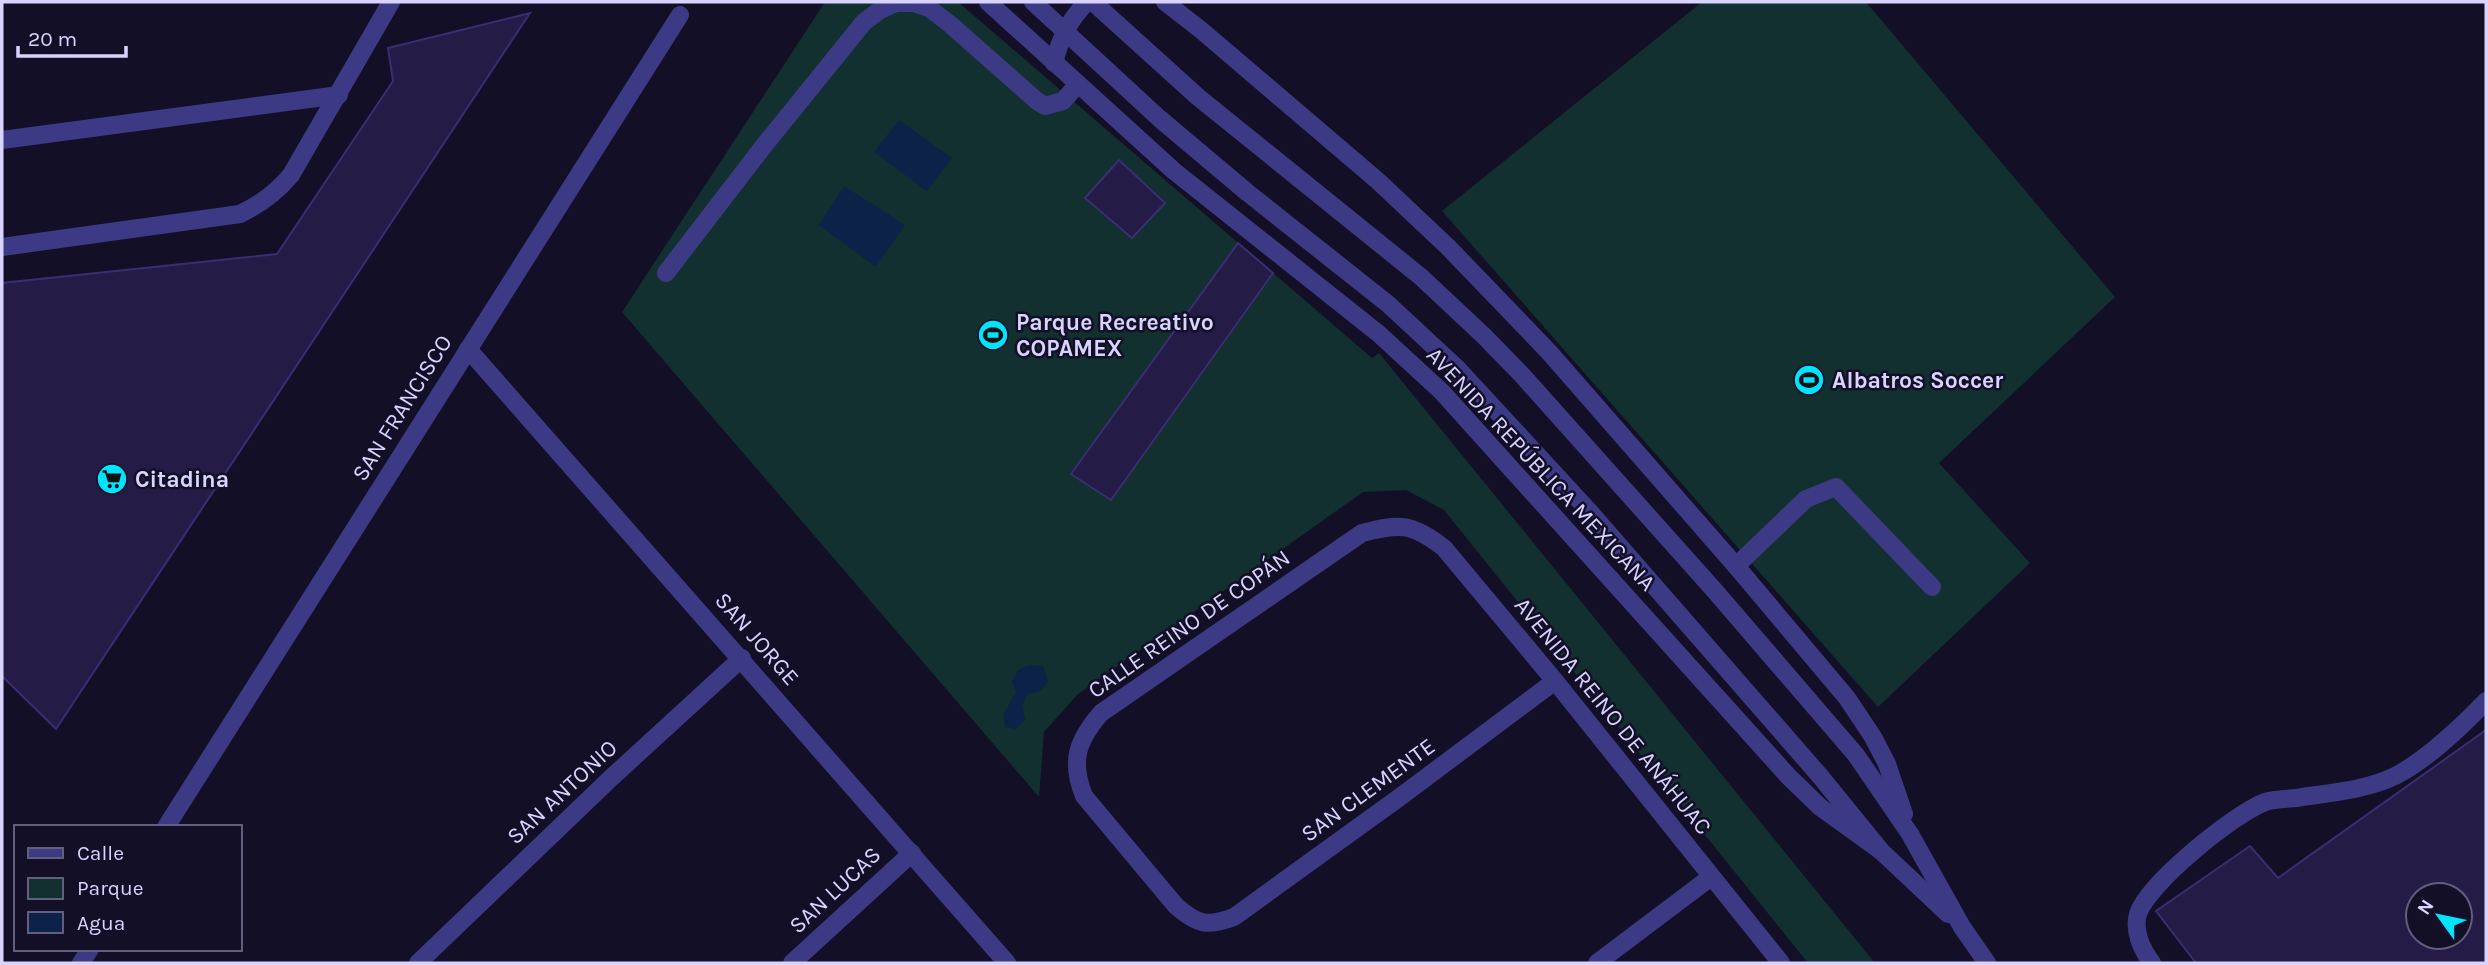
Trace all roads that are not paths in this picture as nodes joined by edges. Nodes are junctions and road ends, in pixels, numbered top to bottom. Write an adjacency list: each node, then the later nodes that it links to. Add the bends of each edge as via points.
1 (391, 2): 10 (street)
2 (988, 2): 8 (street, AVENIDA REPÚBLICA MEXICANA)
3 (1033, 2): 23 (street, AVENIDA REPÚBLICA MEXICANA, bridge, via 1160,119 1388,304 1457,368 1589,511)
4 (1087, 2): 8 (street, via 1073,16)
5 (1093, 2): 22 (street, AVENIDA REPÚBLICA MEXICANA, via 1198,97 1421,278 1484,336 1856,755)
6 (1165, 2): 16 (street, AVENIDA REPÚBLICA MEXICANA, via 1316,127 1448,247 1549,352)
7 (680, 15): 14 (street, SAN FRANCISCO)
8 (1054, 63): 9 (street, AVENIDA REPÚBLICA MEXICANA)
9 (1078, 84): 13 (street, via 1063,101 1045,106 929,8 896,3 880,10 864,22); 23 (street, AVENIDA REPÚBLICA MEXICANA, via 1174,171 1379,334 1442,392 1788,777)
10 (339, 95): 11 (street); 12 (street, via 277,192 240,214)
11 (2, 140)
12 (2, 247)
13 (666, 274)
14 (468, 349): 18 (street, SAN JORGE); 21 (street, SAN FRANCISCO)
15 (1389, 526): 19 (street, AVENIDA REINO DE ANÁHUAC, via 1425,533 1444,548); 26 (street, CALLE REINO DE COPÁN, via 1362,533 1101,713 1081,742 1077,779 1084,796 1176,906)
16 (1736, 566): 17 (street, via 1806,499 1836,487); 22 (street, AVENIDA REPÚBLICA MEXICANA, via 1847,698 1873,737)
17 (1932, 587)
18 (742, 658): 24 (street, SAN JORGE); 28 (street, SAN ANTONIO)
19 (1555, 681): 25 (street, AVENIDA REINO DE ANÁHUAC); 26 (street, SAN CLEMENTE, via 1234,917)
20 (2486, 701): 34 (street, via 2417,763 2393,777 2268,801 2245,811 2160,880 2145,900 2137,916 2137,932)
21 (167, 825)
22 (1910, 834): 27 (street, AVENIDA REPÚBLICA MEXICANA)
23 (1881, 851): 27 (street, AVENIDA REPÚBLICA MEXICANA)
24 (912, 853): 29 (street, SAN LUCAS); 30 (street, SAN JORGE)
25 (1711, 877): 31 (street); 32 (street, AVENIDA REINO DE ANÁHUAC)
26 (1203, 924)
27 (1962, 927): 33 (street, AVENIDA REPÚBLICA MEXICANA)
28 (418, 963)
29 (792, 963)
30 (1007, 963)
31 (1597, 963)
32 (1781, 963)
33 (1987, 963)
34 (2152, 963)

